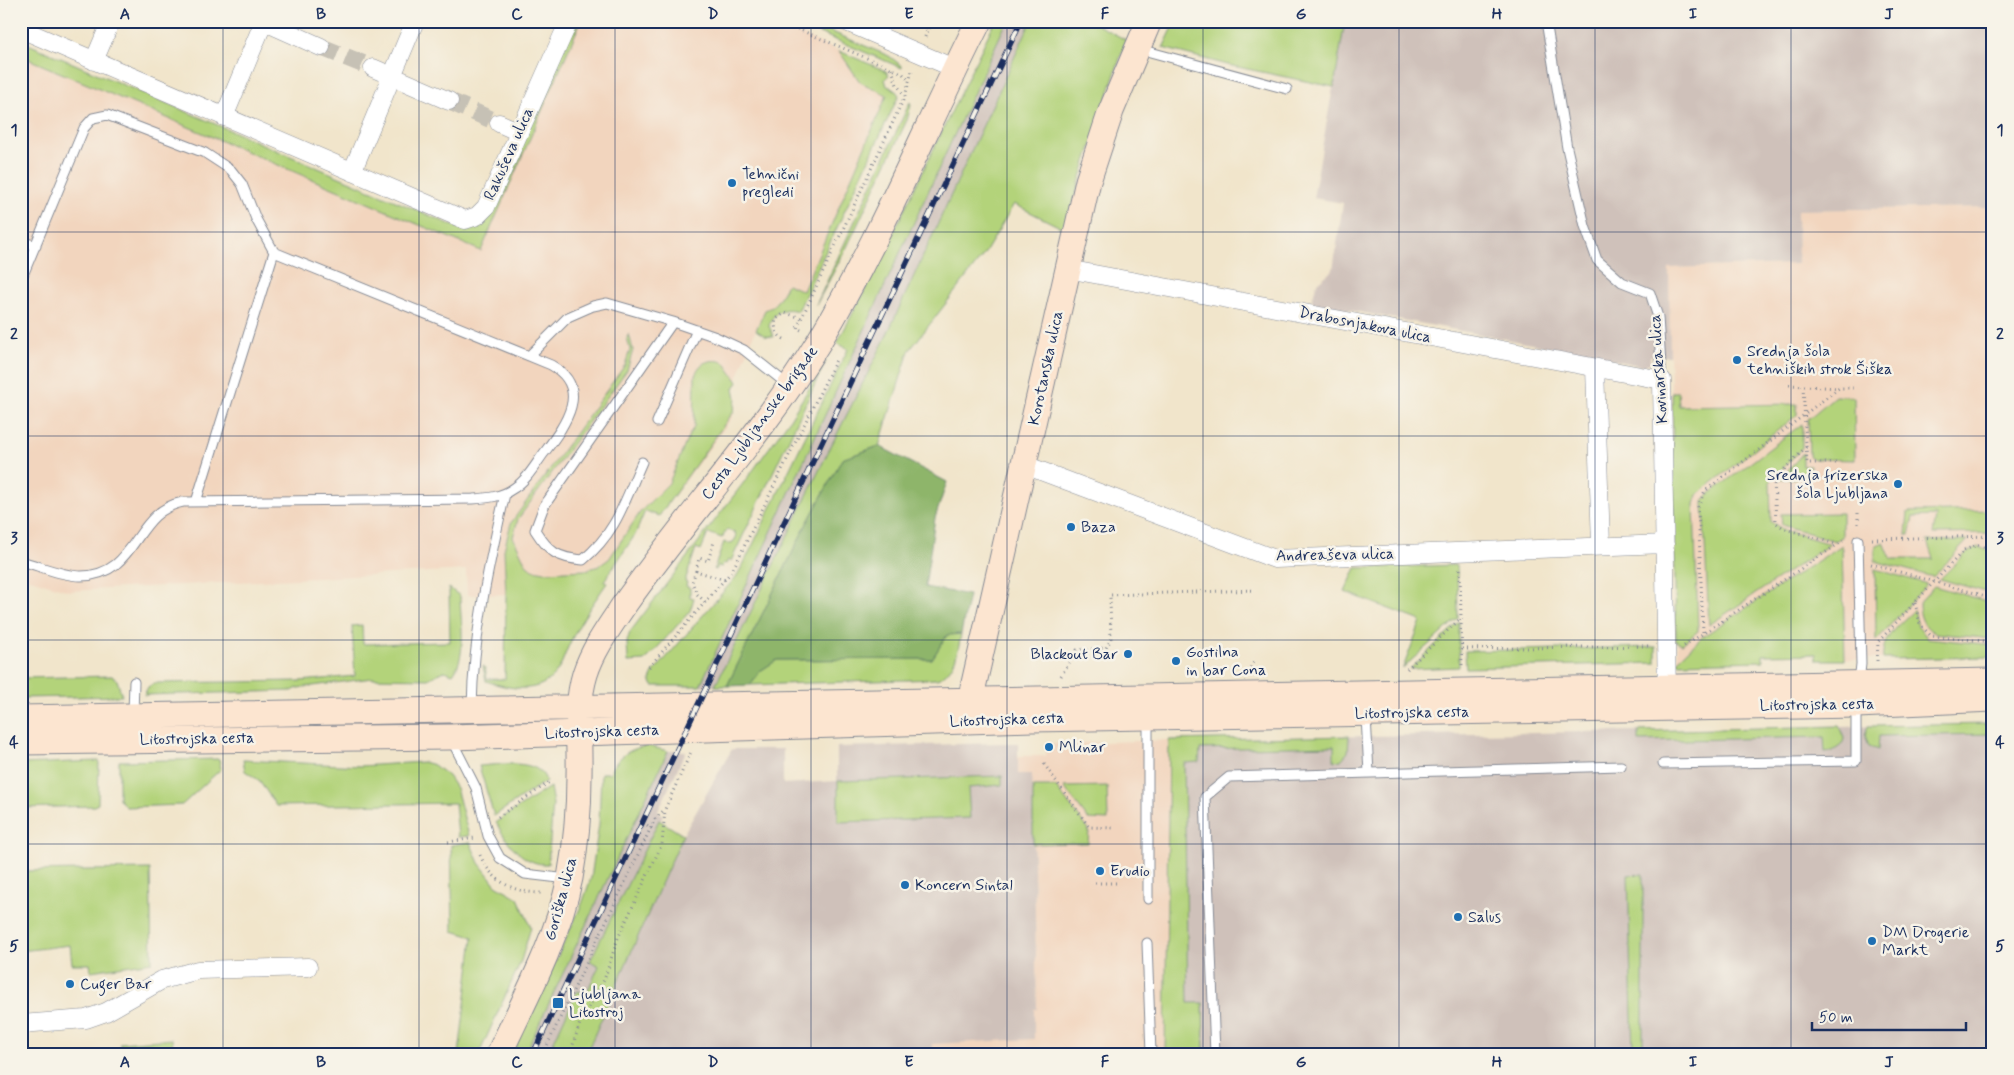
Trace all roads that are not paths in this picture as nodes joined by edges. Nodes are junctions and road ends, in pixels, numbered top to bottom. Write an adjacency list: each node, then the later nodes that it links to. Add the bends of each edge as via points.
1 (111, 21): 12 (street)
2 (263, 21): 10 (street); 18 (street)
3 (415, 21): 15 (street)
4 (568, 21): 20 (street, Rakuševa ulica)
5 (844, 21): 14 (street)
6 (980, 21): 14 (main road, Cesta Ljubljanske brigade)
7 (1149, 21): 11 (main road, Korotanska ulica)
8 (1546, 21): 31 (lane, Kovinarska ulica, via 1567,148 1585,226 1598,260 1622,282 1650,292 1658,317)
9 (21, 29): 12 (street, Rakuševa ulica)
10 (322, 47)
11 (1137, 48): 16 (lane); 25 (main road, Korotanska ulica, via 1099,147)
12 (94, 60): 18 (street, Rakuševa ulica)
13 (373, 68): 15 (street)
14 (956, 69): 32 (main road, Cesta Ljubljanske brigade, via 871,245 819,342)
15 (392, 76): 17 (street); 21 (street)
16 (1288, 89)
17 (449, 101)
18 (224, 117): 21 (street, Rakuševa ulica)
19 (499, 123): 20 (street)
20 (519, 132): 21 (street, Rakuševa ulica, via 486,207 469,220)
21 (352, 172)
22 (21, 241): 23 (lane)
23 (36, 246): 24 (lane, via 84,128 93,118 107,115 205,153 231,170 242,184); 26 (lane)
24 (274, 252): 29 (lane); 37 (lane)
25 (1067, 269): 30 (street, Drabosnjakova ulica); 35 (main road, Korotanska ulica)
26 (21, 280)
27 (673, 322): 28 (lane); 29 (lane, via 607,303 593,306 568,317); 34 (lane, via 544,506 535,530 546,547 564,558 583,560 598,548 613,528)
28 (697, 330): 32 (lane, via 744,350); 33 (lane)
29 (529, 356): 36 (lane, via 559,370 566,377 572,405 561,431 527,476)
30 (1595, 368): 31 (street, Drabosnjakova ulica); 40 (street)
31 (1662, 380): 39 (street, Kovinarska ulica)
32 (790, 387): 48 (main road, Cesta Ljubljanske brigade, via 620,611 586,674)
33 (657, 422)
34 (642, 462)
35 (1025, 465): 40 (street, Andreaševa ulica, via 1275,559); 51 (main road, Korotanska ulica)
36 (505, 494): 37 (lane, via 474,499); 50 (lane, via 476,639)
37 (196, 502): 41 (lane, via 175,504 160,512 145,526 123,560 103,571 82,576)
38 (1858, 540): 44 (lane, via 1861,664)
39 (1665, 544): 40 (street); 45 (street, Kovinarska ulica)
40 (1601, 546)
41 (21, 561)
42 (1993, 681): 44 (main road, Litostrojska cesta)
43 (134, 682): 54 (lane)
44 (1858, 694): 45 (main road, Litostrojska cesta); 46 (main road, Litostrojska cesta); 58 (lane, via 1856,761)
45 (1667, 697): 47 (main road, Litostrojska cesta)
46 (1993, 699)
47 (1366, 703): 49 (main road, Litostrojska cesta); 60 (lane)
48 (579, 706): 50 (main road, Litostrojska cesta); 52 (main road, Litostrojska cesta); 55 (main road, Cesta Ljubljanske brigade)
49 (1148, 707): 51 (main road, Litostrojska cesta); 62 (lane)
50 (472, 708): 54 (main road, Litostrojska cesta)
51 (968, 710): 52 (main road, Litostrojska cesta)
52 (914, 711): 55 (main road, Litostrojska cesta)
53 (21, 718): 54 (main road, Litostrojska cesta)
54 (134, 728): 56 (main road, Litostrojska cesta); 57 (main road, Litostrojska cesta)
55 (578, 733): 56 (main road, Litostrojska cesta); 61 (main road, Goriška ulica, via 579,778)
56 (450, 737): 61 (lane, via 476,788 488,836 500,858 525,874)
57 (21, 742)
58 (1663, 764)
59 (1621, 766): 60 (lane)
60 (1369, 773): 68 (lane, via 1229,777 1205,798)
61 (570, 879): 66 (main road, Goriška ulica, via 545,956)
62 (1148, 899)
63 (1148, 943): 67 (lane)
64 (308, 967): 65 (street, via 198,970 162,980 106,1012 86,1019)
65 (21, 1024)
66 (499, 1054)
67 (1151, 1054)
68 (1215, 1054)

